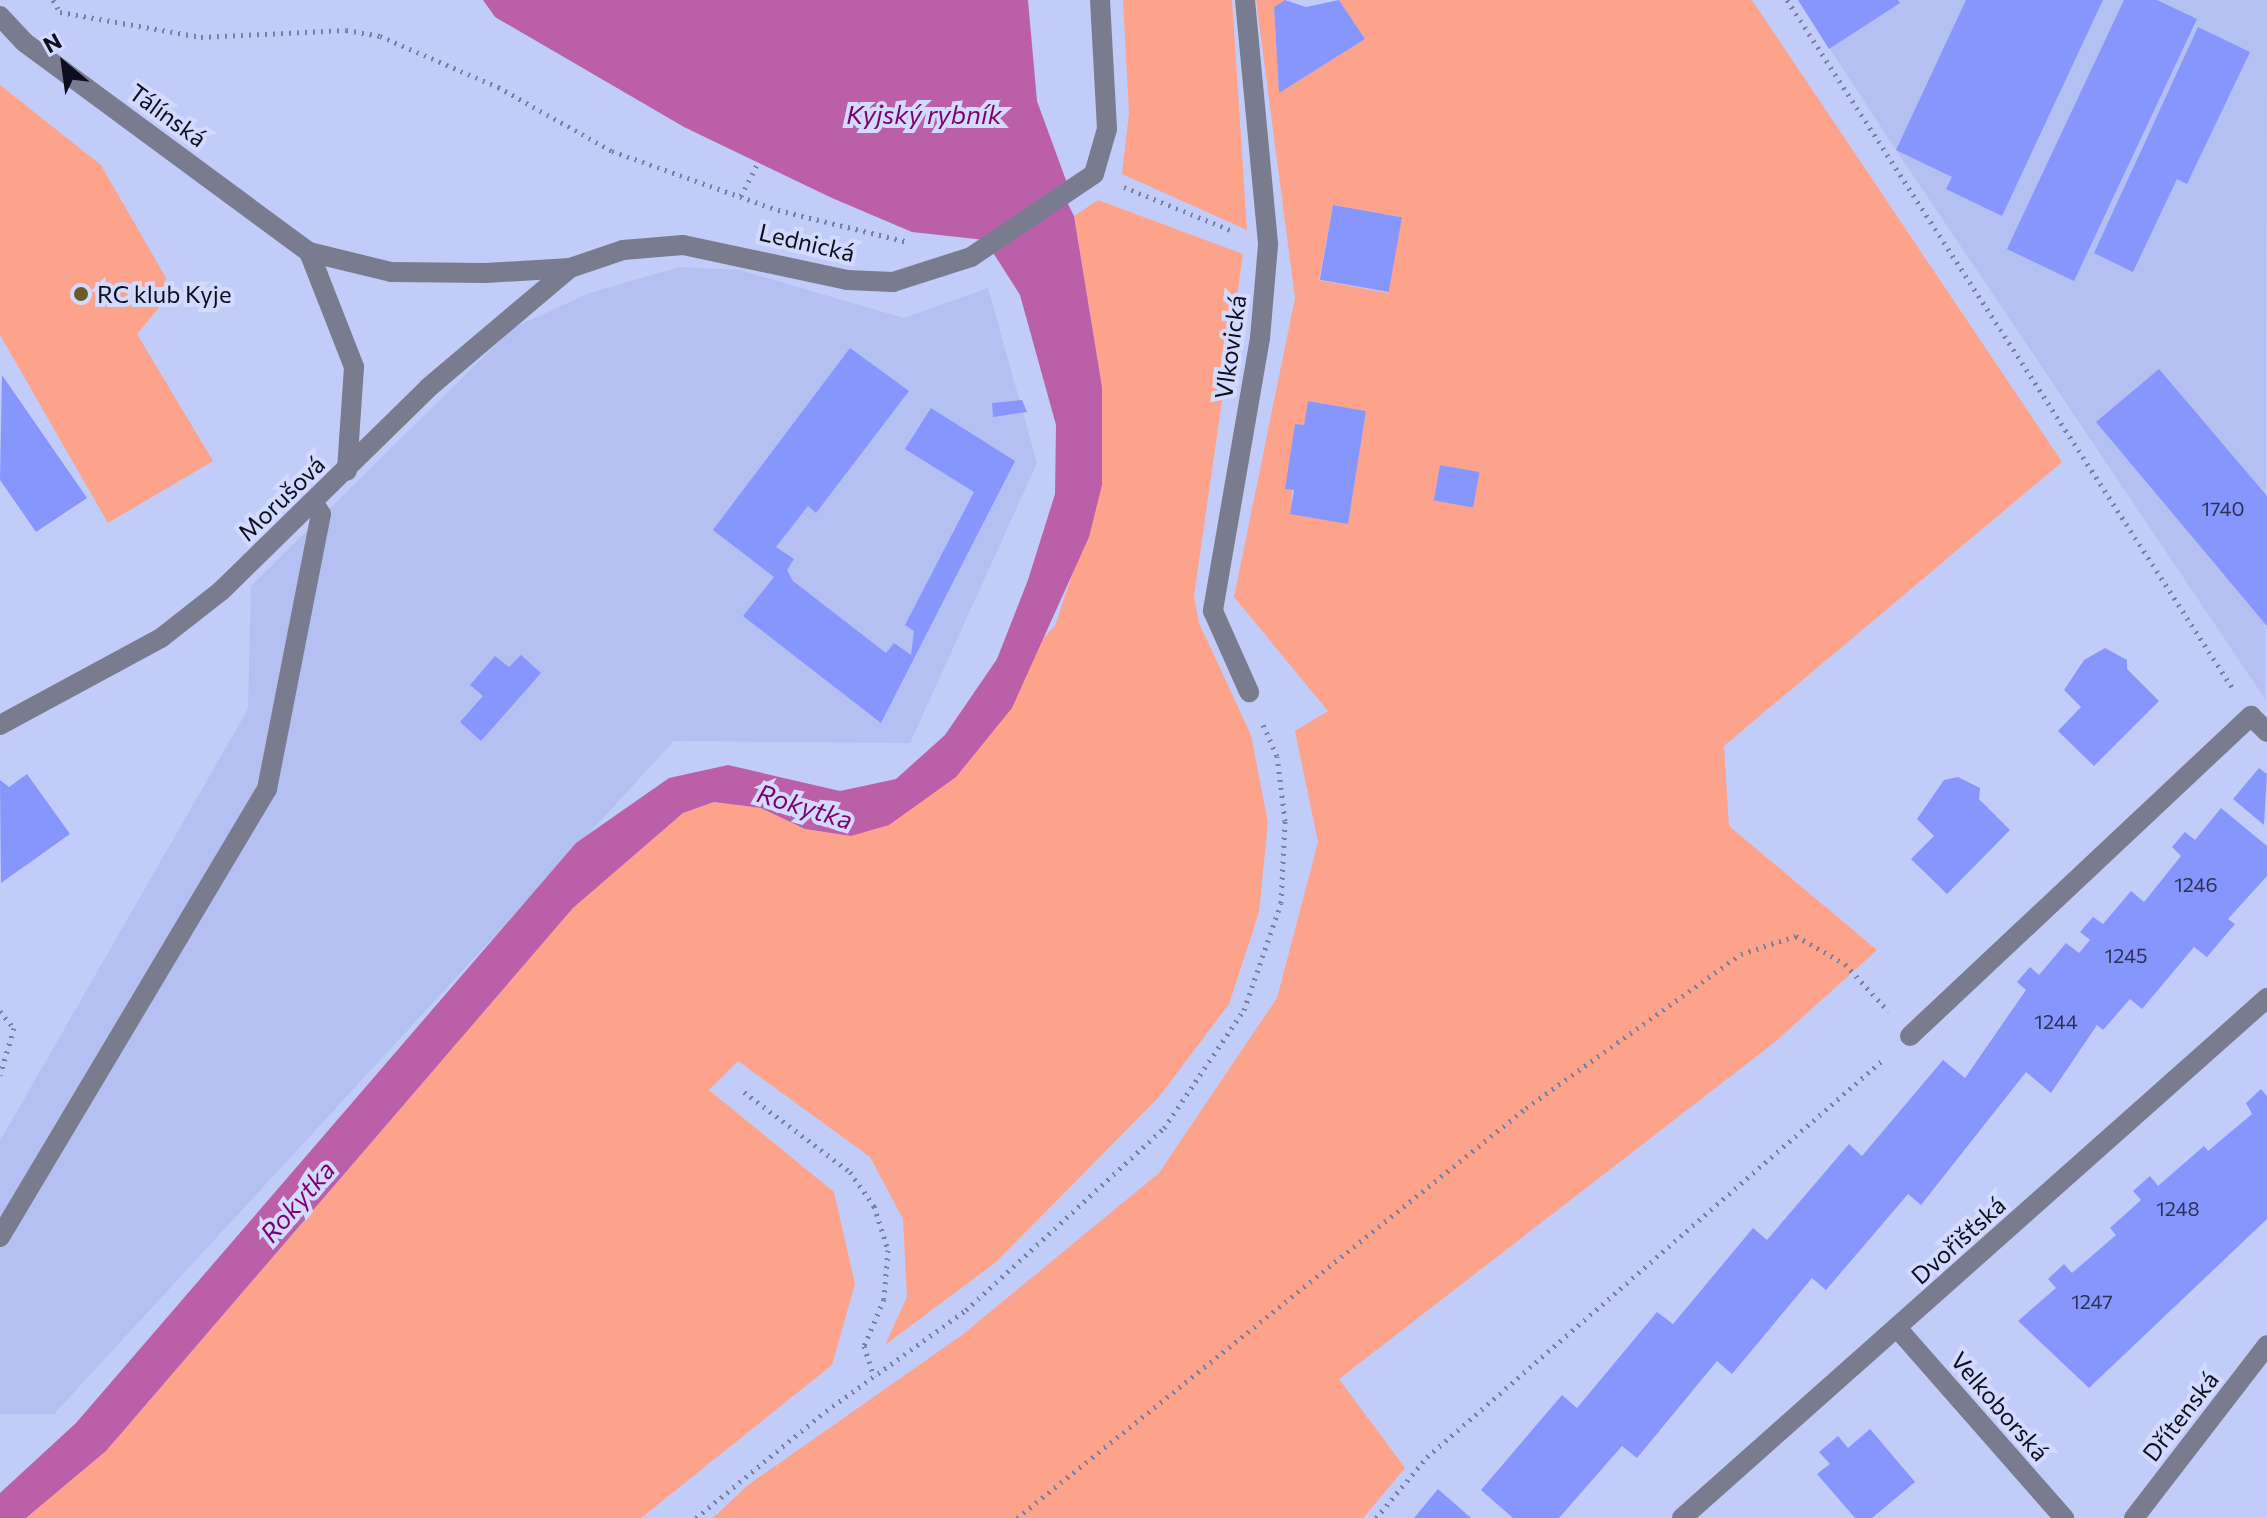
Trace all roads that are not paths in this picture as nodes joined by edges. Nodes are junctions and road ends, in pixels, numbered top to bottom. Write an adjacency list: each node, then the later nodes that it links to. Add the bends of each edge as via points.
1 (1100, 0): 5 (street, Lednická, via 1107,129 1094,174 971,257 893,282 847,280 683,245 623,250)
2 (1245, 0): 8 (street, Vlkovická, via 1268,245 1260,338 1213,611)
3 (0, 16): 4 (street, Tálínská, via 24,42)
4 (309, 252): 5 (street, Lednická, via 391,272); 6 (street, via 354,367)
5 (570, 268): 6 (street, Morušová, via 428,388)
6 (347, 471): 7 (street, Morušová)
7 (315, 505): 9 (street, Morušová, via 161,638); 13 (street, via 321,514 267,789)
8 (1249, 692)
9 (0, 725)
10 (2267, 732): 12 (street, via 2251,716)
11 (2267, 998): 14 (street, Dvořišťská)
12 (1910, 1036)
13 (0, 1237)
14 (1898, 1329): 16 (street, Dvořišťská); 17 (street, Velkoborská)
15 (2267, 1345): 18 (street, Dřítenská)
16 (1682, 1518)
17 (2064, 1518)
18 (2134, 1518)

